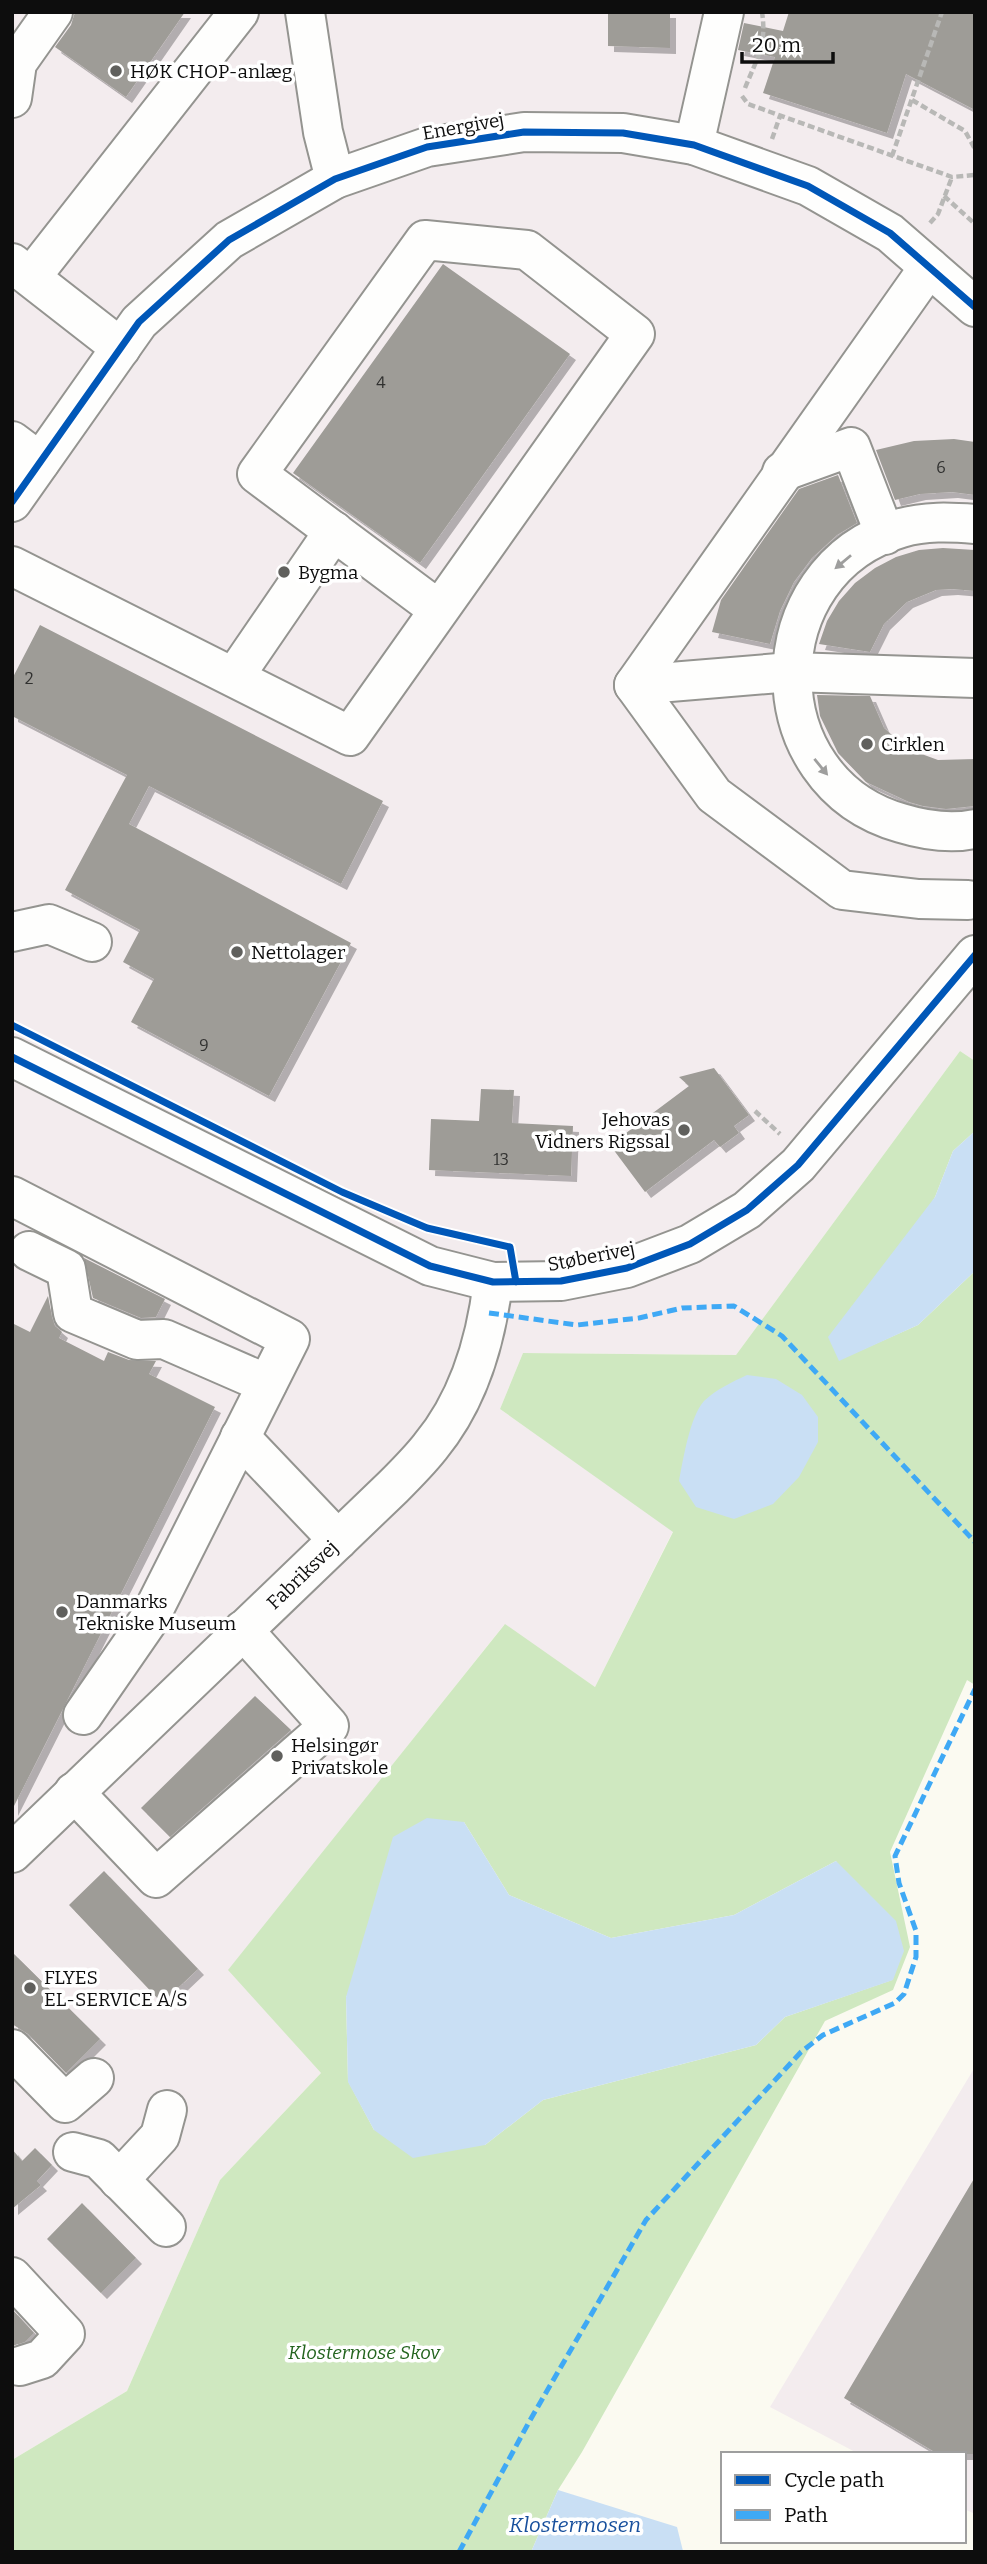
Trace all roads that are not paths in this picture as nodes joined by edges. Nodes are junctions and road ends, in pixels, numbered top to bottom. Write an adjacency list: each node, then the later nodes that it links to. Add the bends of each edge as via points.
1 (53, 12): 5 (street)
2 (239, 12): 9 (street)
3 (305, 12): 7 (street, via 323,132)
4 (724, 12): 6 (street)
5 (14, 74)
6 (694, 145): 7 (street, Energivej, via 622,133 524,132 427,147); 8 (street, Energivej, via 808,186 890,233)
7 (335, 179): 11 (street, Energivej, via 229,240 139,322)
8 (918, 258): 10 (street, Energivej); 13 (street)
9 (22, 270): 11 (street)
10 (975, 307)
11 (121, 348): 12 (street, Energivej)
12 (26, 452): 14 (street, Energivej)
13 (782, 472): 17 (street, via 851,447); 23 (street)
14 (12, 502)
15 (975, 524): 17 (street, via 937,522)
16 (334, 531): 19 (street); 19 (street, via 257,474 425,240 527,250 635,334); 21 (street)
17 (886, 535): 20 (street, one-way to 20, via 864,544 835,568 812,599 797,634)
18 (12, 566): 21 (street)
19 (439, 610): 21 (street, via 350,736)
20 (791, 672): 22 (street); 23 (street); 24 (street, one-way to 24, via 796,717 814,759 844,793 881,818 925,830)
21 (234, 677)
22 (975, 678)
23 (634, 685): 25 (street, via 713,796 842,890)
24 (975, 829)
25 (968, 900)
26 (12, 932): 27 (street, via 49,924)
27 (92, 942)
28 (975, 955): 32 (street, Støberivej, via 798,1165 747,1210 690,1244 627,1268 561,1281)
29 (12, 1057): 32 (street, Støberivej, via 430,1266)
30 (12, 1196): 33 (street, via 290,1339)
31 (29, 1251): 33 (street, via 66,1269 73,1313 137,1340 164,1339)
32 (493, 1282): 35 (street, Fabriksvej, via 476,1366 455,1410 431,1446)
33 (267, 1384): 34 (street)
34 (240, 1437): 35 (street); 37 (street, via 148,1621)
35 (338, 1540): 36 (street, Fabriksvej)
36 (243, 1630): 38 (street, Fabriksvej); 38 (street, via 329,1726 156,1878)
37 (83, 1715)
38 (74, 1792): 39 (street, Fabriksvej)
39 (12, 1853)
40 (12, 2049): 41 (street, via 65,2103)
41 (94, 2078)
42 (167, 2110): 44 (street, via 160,2136)
43 (73, 2152): 44 (street, via 99,2159)
44 (119, 2180): 45 (street)
45 (166, 2227)
46 (12, 2277): 47 (street, via 65,2334 42,2360)
47 (20, 2366)

